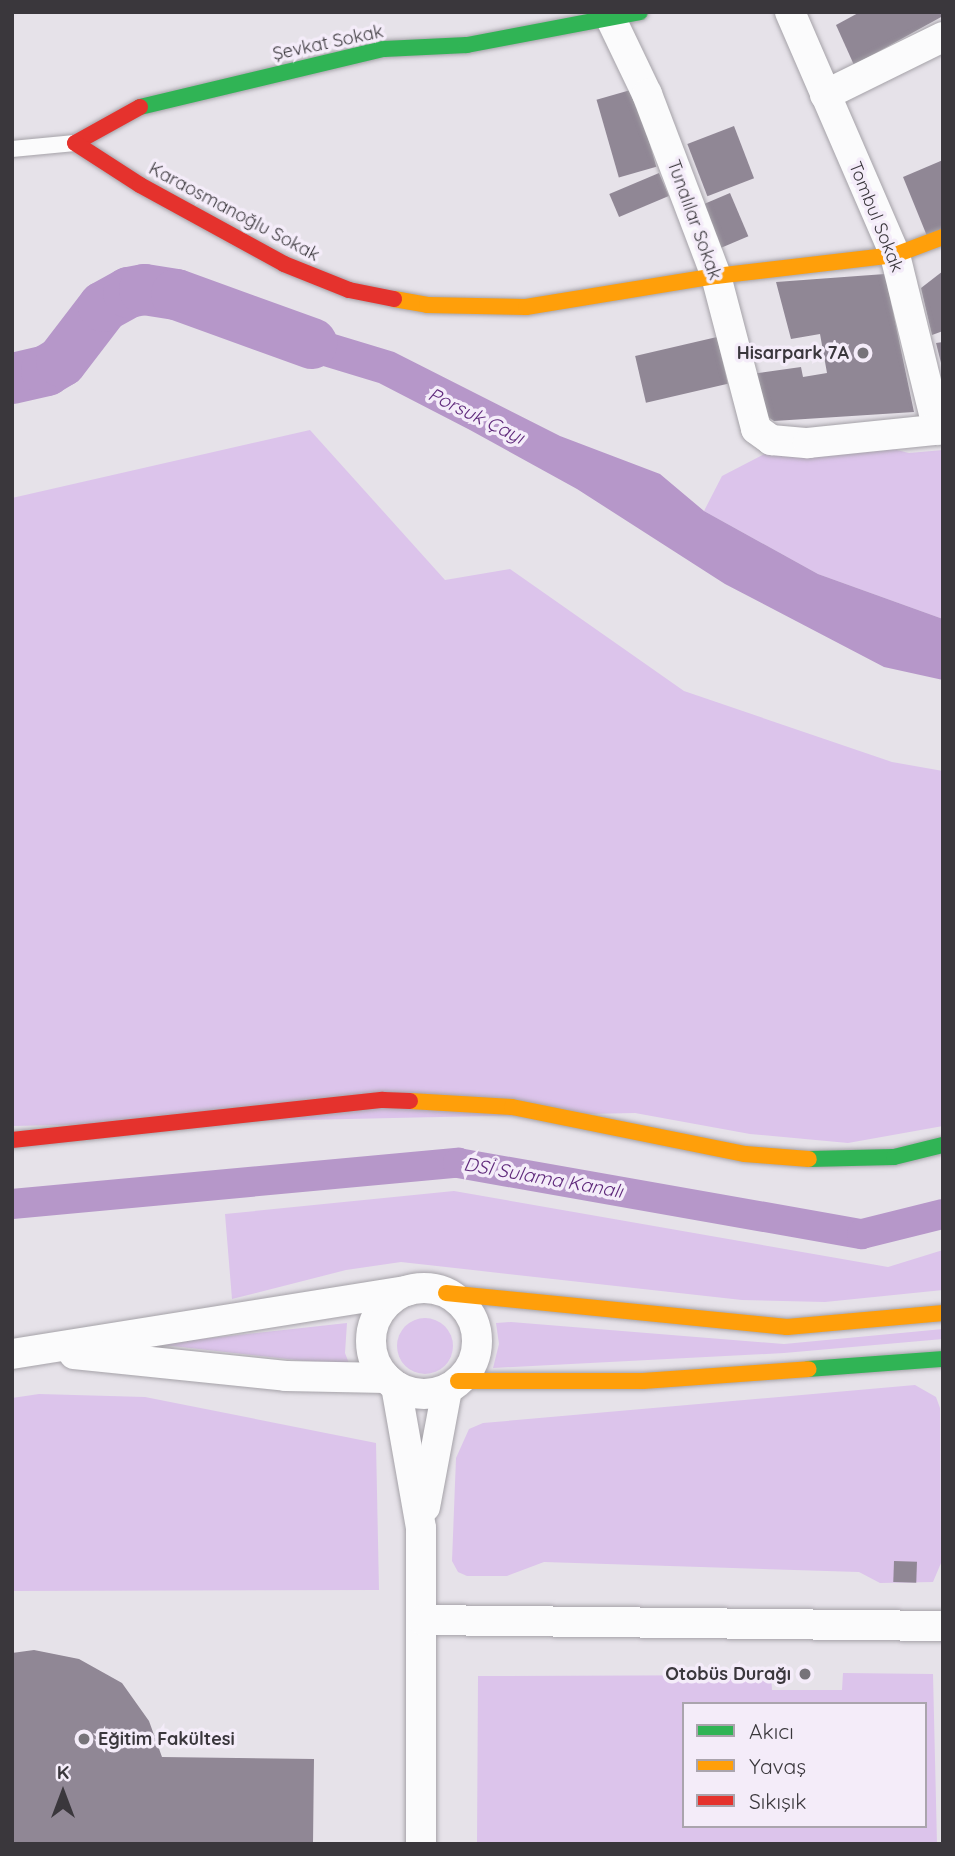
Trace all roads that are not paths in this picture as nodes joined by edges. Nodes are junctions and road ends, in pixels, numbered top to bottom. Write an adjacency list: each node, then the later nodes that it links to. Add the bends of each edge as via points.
1 (640, 12): 3 (street, Şevkat Sokak)
2 (790, 12): 5 (street, Tombul Sokak)
3 (611, 19): 6 (street, Şevkat Sokak, via 467,45 384,49 225,85 143,106); 10 (street, Tunalılar Sokak, via 647,94)
4 (943, 37): 5 (street)
5 (825, 95): 9 (street, Tombul Sokak)
6 (75, 143): 7 (lane); 10 (street, Karaosmanoğlu Sokak, via 139,185 272,258 349,290 427,304 526,307)
7 (12, 149)
8 (943, 237): 9 (street, Karaosmanoğlu Sokak)
9 (895, 255): 10 (street, Karaosmanoğlu Sokak); 11 (street, Tombul Sokak)
10 (716, 276): 11 (street, Tunalılar Sokak, via 756,429 771,440 808,443)
11 (940, 430)
12 (12, 1140): 13 (street, via 383,1100 512,1107 745,1154 805,1159 894,1157)
13 (943, 1145)
14 (407, 1291): 15 (street); 17 (street); 19 (street, via 385,1306 372,1329 373,1355)
15 (446, 1293): 16 (street, via 787,1327); 20 (street, via 466,1310 476,1334 473,1360)
16 (943, 1313)
17 (22, 1352): 19 (street)
18 (943, 1359): 20 (street, via 643,1381)
19 (391, 1382): 20 (street, via 422,1394); 21 (street)
20 (453, 1385): 21 (street)
21 (421, 1528): 22 (street)
22 (422, 1620): 23 (street); 24 (street)
23 (943, 1626)
24 (421, 1844)

